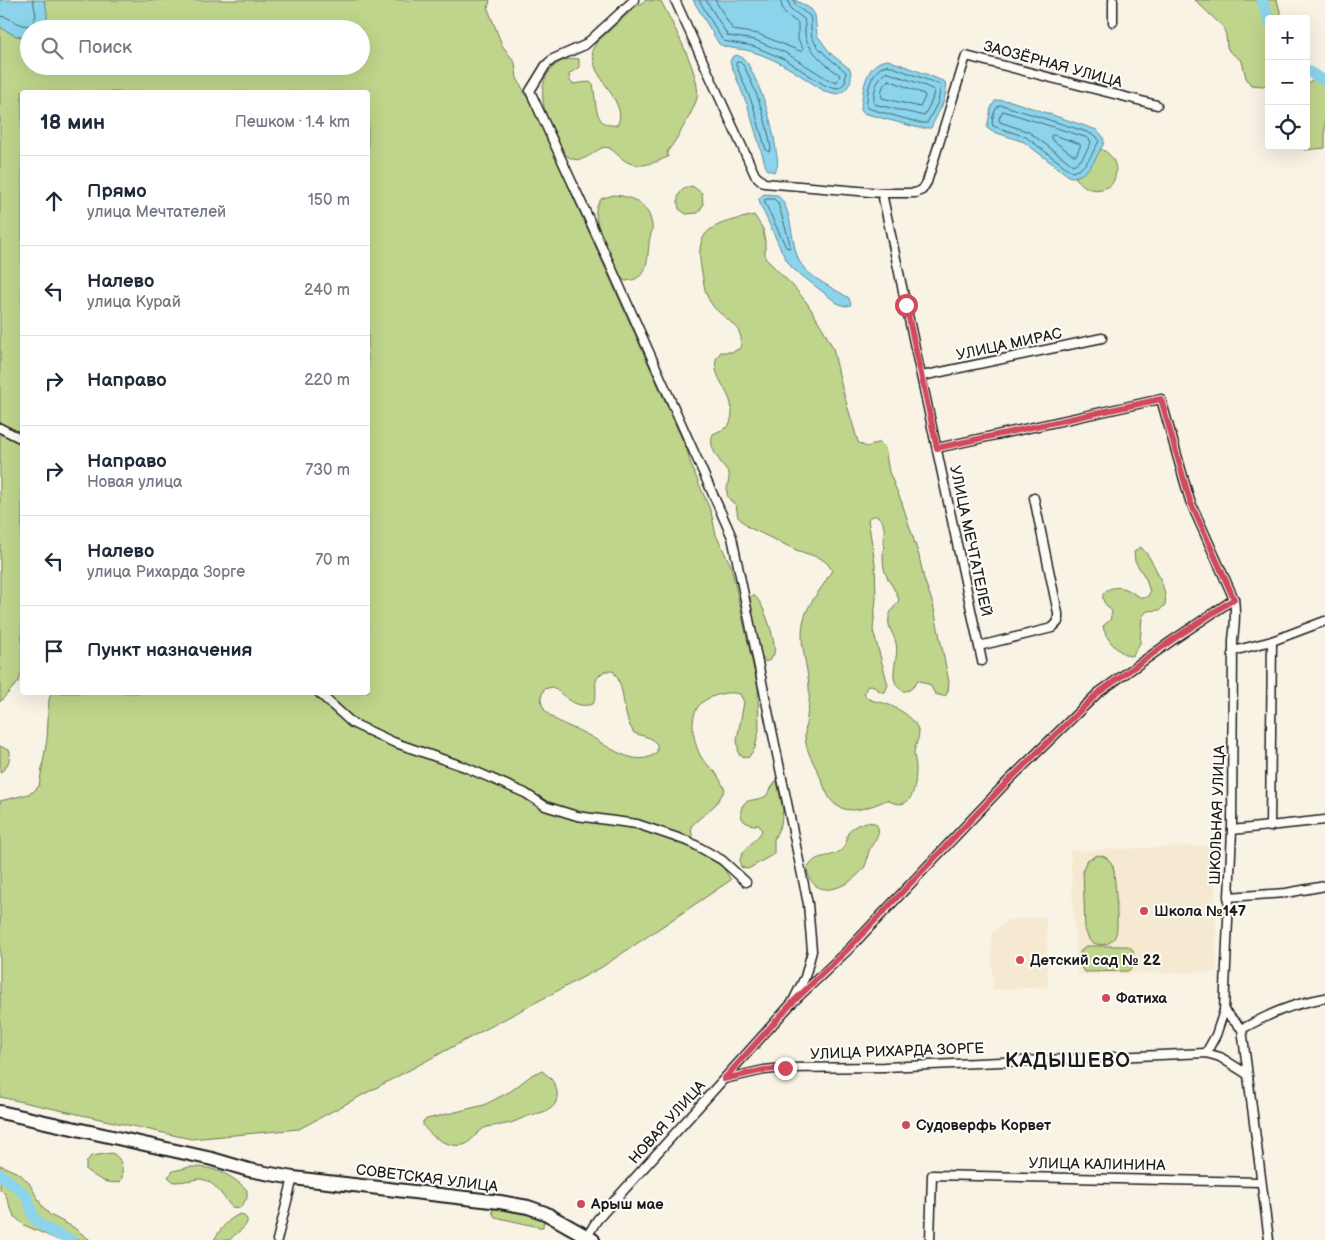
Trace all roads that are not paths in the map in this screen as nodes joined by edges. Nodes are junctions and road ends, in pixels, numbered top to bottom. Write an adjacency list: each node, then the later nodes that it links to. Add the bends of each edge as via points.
1 (634, 0): 27 (street, via 585,45 552,59 530,91 732,537 808,904 812,952 805,977)
2 (675, 0): 6 (street, ЗАОЗЁРНАЯ УЛИЦА, via 757,178 768,184)
3 (1113, 0): 4 (street)
4 (1113, 22)
5 (1157, 105): 6 (street, ЗАОЗЁРНАЯ УЛИЦА, via 966,56 925,187 915,193)
6 (882, 193): 8 (street, УЛИЦА МЕЧТАТЕЛЕЙ)
7 (1102, 338): 8 (street, УЛИЦА МИРАС)
8 (922, 376): 11 (street, УЛИЦА МЕЧТАТЕЛЕЙ)
9 (0, 428): 10 (street)
10 (20, 439)
11 (937, 448): 13 (street, via 1161,399 1190,501); 16 (street, УЛИЦА МЕЧТАТЕЛЕЙ)
12 (1034, 498): 16 (street, via 1058,622 1052,628)
13 (1234, 599): 17 (street, ШКОЛЬНАЯ УЛИЦА); 27 (street, НОВАЯ УЛИЦА, via 1098,693)
14 (1325, 621): 15 (street)
15 (1272, 641): 17 (street); 21 (street)
16 (979, 646): 18 (street, УЛИЦА МЕЧТАТЕЛЕЙ)
17 (1233, 651): 22 (street, ШКОЛЬНАЯ УЛИЦА)
18 (982, 662)
19 (321, 695): 23 (street, via 352,723 393,742 465,767 525,793 545,806 577,816 638,824 690,842 722,860)
20 (1325, 820): 21 (street)
21 (1270, 826): 22 (street)
22 (1232, 830): 25 (street, ШКОЛЬНАЯ УЛИЦА)
23 (746, 882)
24 (1325, 886): 25 (street, via 1286,894)
25 (1228, 897): 28 (street, ШКОЛЬНАЯ УЛИЦА)
26 (1325, 998): 29 (street, via 1298,1003 1269,1014)
27 (792, 1003): 32 (street, НОВАЯ УЛИЦА)
28 (1224, 1010): 29 (street); 30 (street, ШКОЛЬНАЯ УЛИЦА)
29 (1242, 1030): 31 (street)
30 (1206, 1053): 31 (street, УЛИЦА РИХАРДА ЗОРГЕ, via 1220,1057); 32 (street, УЛИЦА РИХАРДА ЗОРГЕ, via 863,1068 785,1068)
31 (1247, 1074): 35 (street)
32 (724, 1079): 36 (street, НОВАЯ УЛИЦА, via 597,1220)
33 (0, 1112): 34 (main road, СОВЕТСКАЯ УЛИЦА)
34 (293, 1178): 36 (main road, СОВЕТСКАЯ УЛИЦА, via 528,1207 545,1213); 37 (street)
35 (1261, 1182): 38 (street, УЛИЦА КАЛИНИНА, via 932,1175); 39 (street)
36 (588, 1239)
37 (277, 1240)
38 (930, 1240)
39 (1269, 1240)

